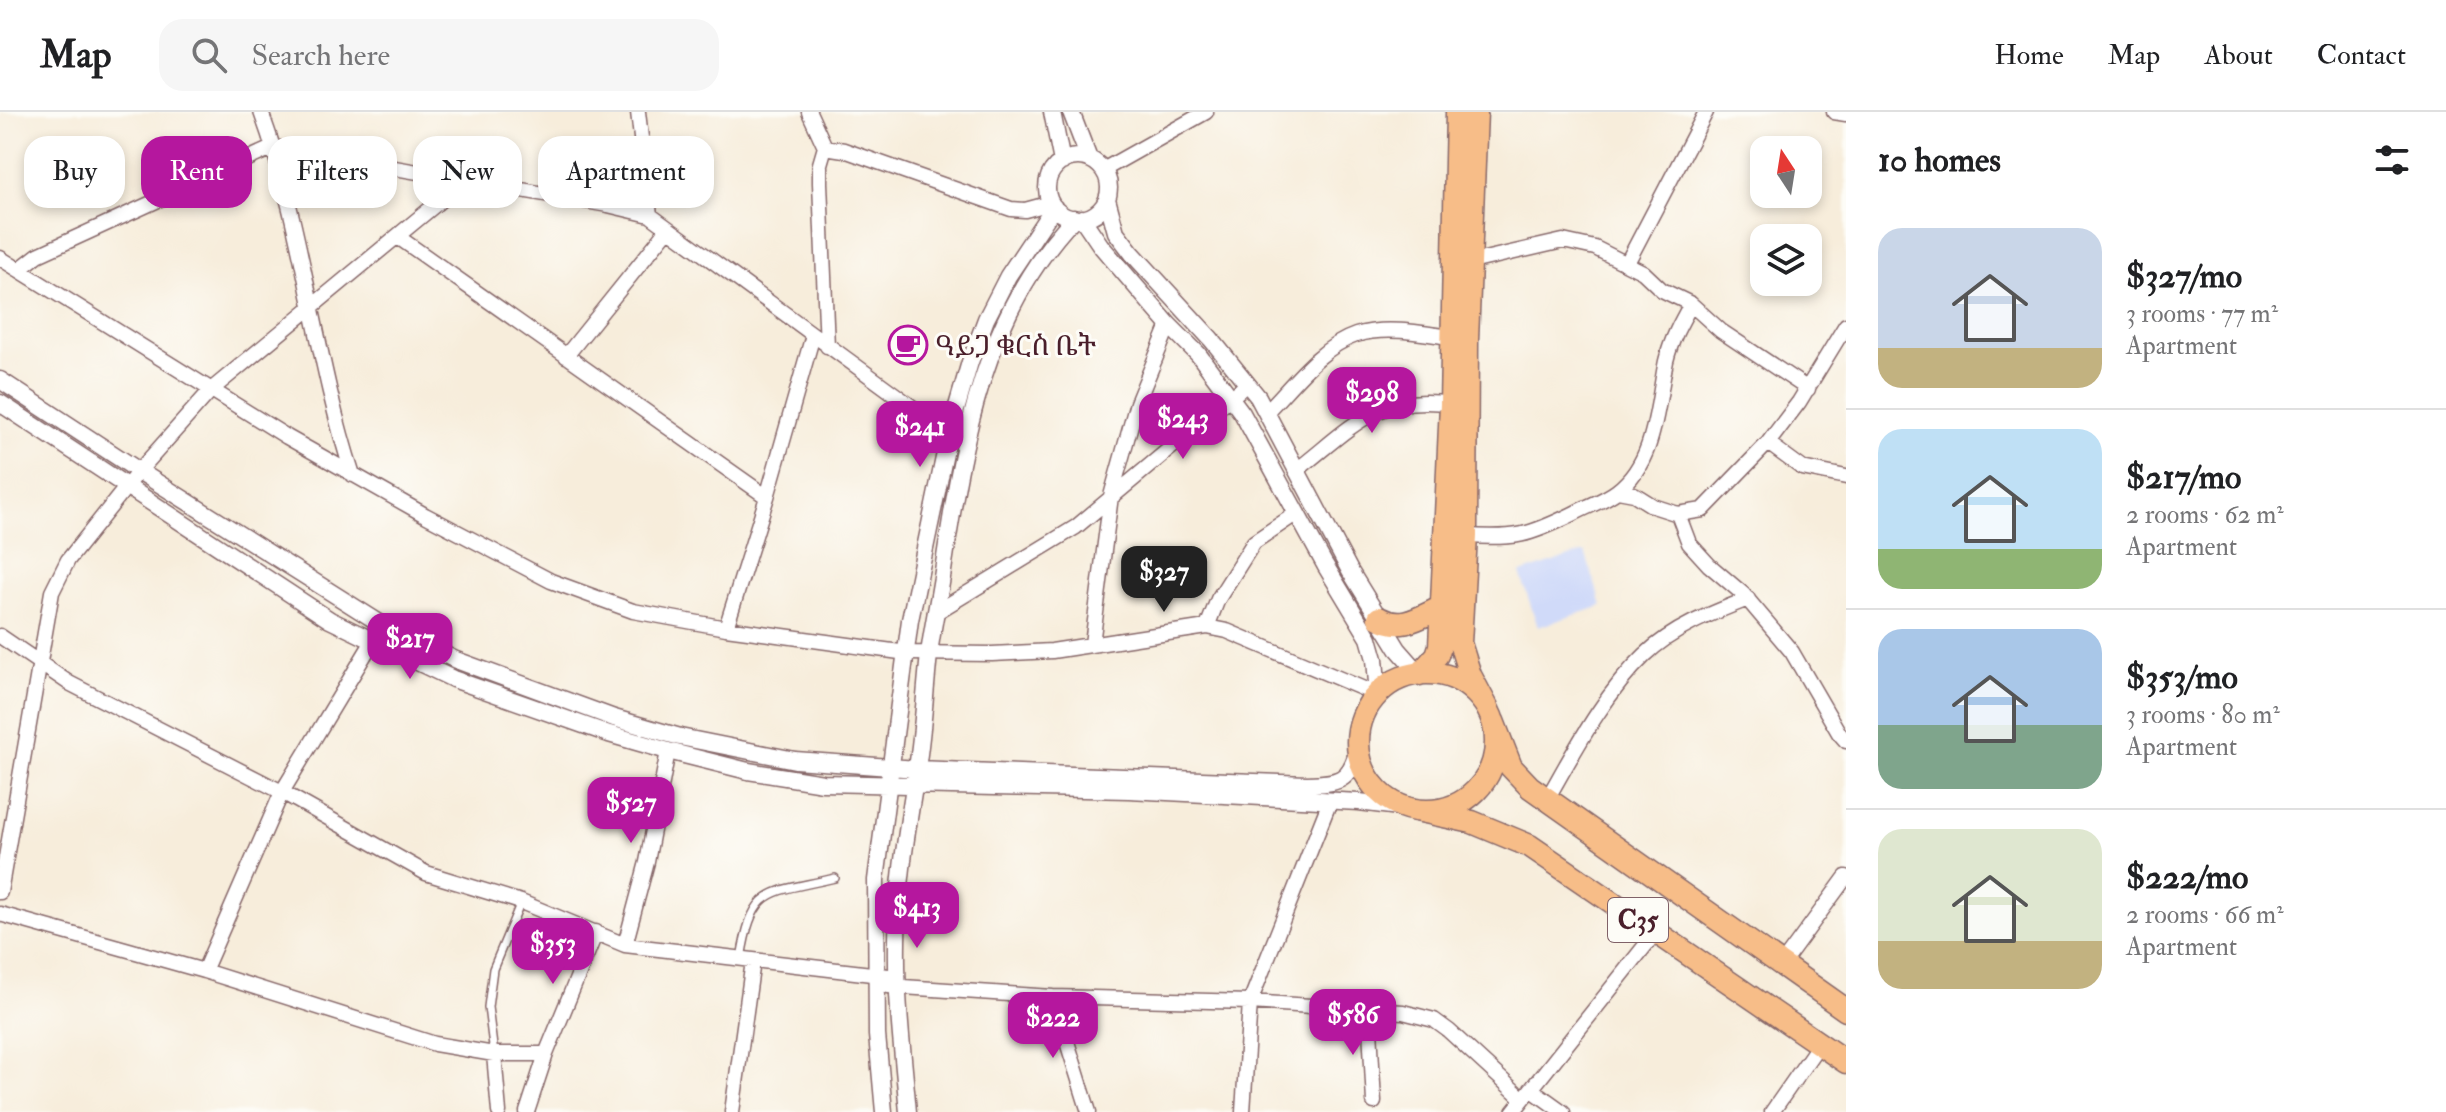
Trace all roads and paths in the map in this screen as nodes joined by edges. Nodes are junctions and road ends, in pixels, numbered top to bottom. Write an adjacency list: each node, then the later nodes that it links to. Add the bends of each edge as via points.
1 (261, 112): 12 (street)
2 (638, 112): 23 (street)
3 (809, 112): 13 (street)
4 (1052, 112): 16 (street)
5 (1071, 112): 15 (street)
6 (1206, 112): 17 (street)
7 (1457, 112): 36 (main road, C35)
8 (1476, 112): 28 (main road, C35)
9 (1706, 112): 29 (street)
10 (1834, 112): 11 (street)
11 (1846, 114)
12 (270, 136)
13 (825, 147): 20 (street, via 1011,209); 37 (street, via 820,183)
14 (268, 150): 30 (street, via 38,255)
15 (1089, 159): 16 (street); 17 (street)
16 (1062, 162): 20 (street, via 1050,176)
17 (1103, 170): 19 (street, via 1109,184)
18 (522, 191): 23 (street)
19 (1107, 199): 24 (street, via 1101,208); 40 (street, via 1116,232)
20 (1052, 205): 24 (street, via 1066,217); 47 (street, via 986,319 970,362)
21 (288, 208): 32 (street)
22 (432, 208): 26 (street)
23 (650, 215): 25 (street)
24 (1078, 218): 33 (street); 47 (street, via 1049,245 1008,312)
25 (668, 229): 35 (street); 38 (street)
26 (398, 237): 32 (street); 38 (street)
27 (0, 258): 30 (street)
28 (1471, 262): 29 (street, via 1563,241); 36 (main road, C35)
29 (1627, 263): 31 (street)
30 (20, 269): 42 (street)
31 (1691, 304): 41 (street, via 1721,331); 54 (street, via 1671,344 1645,452)
32 (312, 307): 42 (street); 51 (street, via 326,383)
33 (1169, 325): 43 (street); 55 (street, via 1137,403)
34 (1846, 325): 41 (street)
35 (813, 335): 37 (street); 56 (street)
36 (1459, 338): 45 (main road, C35); 46 (street, via 1390,331 1355,335 1327,351); 59 (main road, C35)
37 (827, 346): 47 (street)
38 (566, 356): 56 (street)
39 (0, 380): 50 (street)
40 (1246, 385): 43 (street); 46 (street)
41 (1808, 389): 48 (street)
42 (211, 390): 50 (street); 51 (street)
43 (1230, 397): 55 (street); 57 (street)
44 (0, 403): 53 (street)
45 (1451, 404): 49 (street, via 1413,401 1381,408); 61 (main road, C35)
46 (1267, 411): 49 (street)
47 (957, 436): 62 (street); 70 (street, via 919,575)
48 (1768, 443): 52 (street, via 1802,468); 58 (street, via 1703,510)
49 (1297, 470): 63 (street)
50 (139, 471): 53 (street); 74 (street, via 386,627)
51 (353, 475): 65 (street, via 551,581 633,611)
52 (1846, 477)
53 (128, 486): 67 (street, via 330,620); 71 (street, via 68,560 52,592)
54 (1618, 491): 58 (street); 59 (street, via 1539,531 1503,539)
55 (1111, 496): 62 (street, via 1076,527); 68 (street)
56 (767, 497): 65 (street)
57 (1297, 513): 64 (street, via 1254,542); 73 (street, via 1369,638)
58 (1678, 514): 60 (street, via 1689,543)
59 (1466, 536): 75 (main road, C35, via 1460,643)
60 (1748, 599): 76 (street, via 1792,652); 85 (street, via 1708,614 1645,654 1612,694)
61 (1442, 607): 63 (main road, via 1412,622 1390,624); 72 (main road, C35, via 1437,655)
62 (935, 613): 69 (street)
63 (1379, 618): 72 (street)
64 (1207, 627): 68 (street); 73 (street)
65 (726, 628): 70 (street)
66 (0, 636): 71 (street)
67 (373, 641): 74 (street, via 453,679); 84 (street)
68 (1092, 644): 69 (street, via 992,654)
69 (930, 652): 70 (street); 80 (street)
70 (907, 653): 79 (street)
71 (38, 662): 84 (street); 90 (street)
72 (1420, 674): 73 (main road, via 1401,679); 75 (main road, C35, via 1458,681)
73 (1378, 695): 77 (main road, via 1362,720)
74 (544, 702): 78 (street); 79 (street, via 795,760)
75 (1490, 714): 85 (main road, C35, via 1511,767); 87 (main road, C35, via 1496,752 1481,786 1450,807)
76 (1846, 741)
77 (1358, 749): 81 (street, via 1354,767 1334,783); 87 (main road, C35, via 1372,784)
78 (668, 751): 82 (street, via 823,783); 95 (street)
79 (890, 767): 80 (street); 82 (street)
80 (917, 769): 81 (street); 83 (street)
81 (1130, 783): 83 (street); 86 (street)
82 (888, 785): 83 (street); 99 (street, via 876,880)
83 (913, 787): 100 (street)
84 (282, 792): 91 (street, via 426,873); 98 (street)
85 (1547, 799): 97 (main road, C35)
86 (1330, 801): 87 (street); 102 (street)
87 (1411, 809): 94 (main road, C35, via 1472,822 1530,846)
88 (1846, 877): 97 (street)
89 (835, 878): 96 (lane, via 763,898 749,917)
90 (0, 892)
91 (521, 902): 93 (street); 106 (lane, via 493,969 488,1007)
92 (0, 914): 98 (street)
93 (596, 932): 95 (street); 107 (street)
94 (1656, 932): 105 (main road, C35); 109 (street)
95 (625, 945): 96 (street)
96 (747, 960): 99 (street); 113 (street)
97 (1783, 963): 104 (main road, C35)
98 (204, 971): 106 (street, via 435,1044)
99 (876, 981): 100 (street); 114 (street)
100 (897, 982): 101 (street); 115 (street)
101 (1053, 997): 102 (street); 116 (street)
102 (1250, 1002): 103 (street); 117 (street)
103 (1369, 1010): 109 (street, via 1434,1020); 110 (street)
104 (1846, 1010)
105 (1820, 1043): 108 (main road, C35); 120 (street)
106 (494, 1054): 107 (street); 111 (street)
107 (546, 1054): 112 (street)
108 (1846, 1062)
109 (1527, 1094): 118 (street); 119 (street)
110 (1374, 1102)
111 (499, 1112)
112 (527, 1112)
113 (732, 1112)
114 (884, 1112)
115 (908, 1112)
116 (1089, 1112)
117 (1243, 1112)
118 (1513, 1112)
119 (1563, 1112)
120 (1772, 1112)

